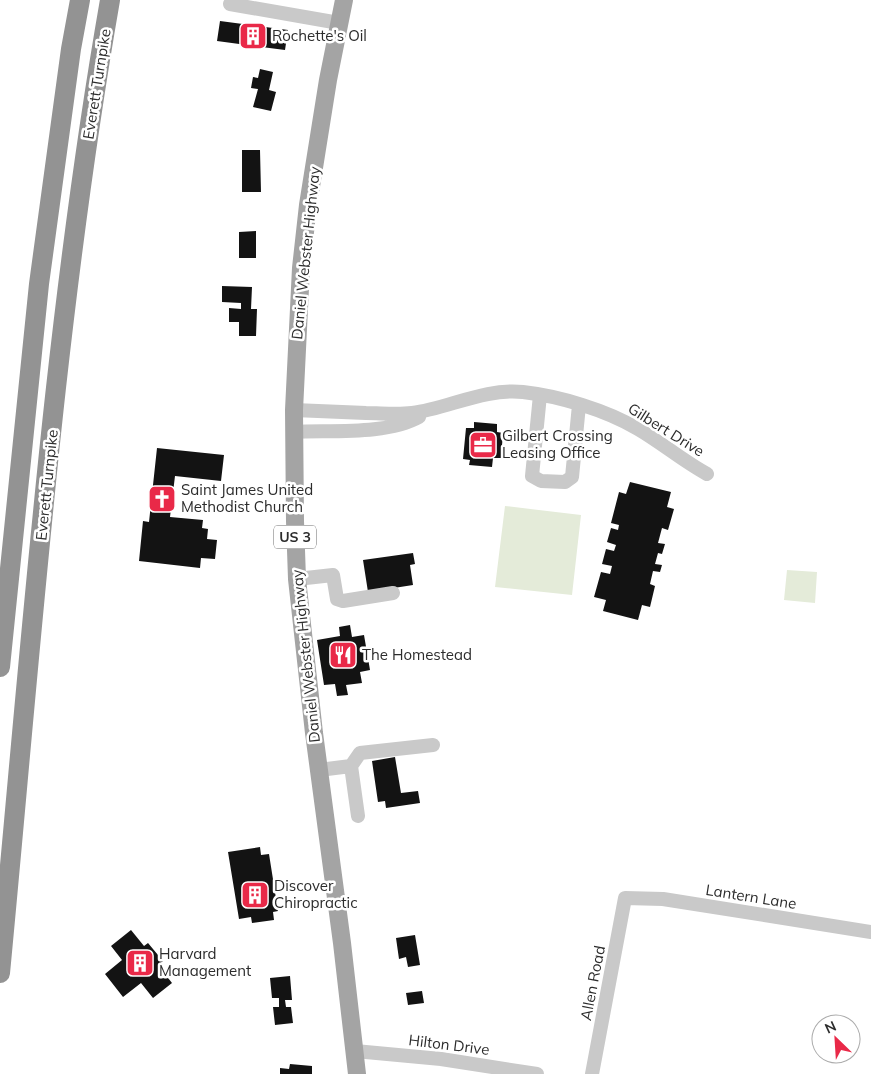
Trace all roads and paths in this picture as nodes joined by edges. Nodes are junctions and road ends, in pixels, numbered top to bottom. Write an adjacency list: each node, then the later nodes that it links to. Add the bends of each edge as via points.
1 (80, 0): 14 (highway, Everett Turnpike, via 39,284)
2 (110, 0): 21 (highway, Everett Turnpike, via 67,296)
3 (344, 0): 5 (main road, Daniel Webster Highway / US 3)
4 (230, 4): 5 (street)
5 (339, 23): 8 (main road, Daniel Webster Highway / US 3, via 308,205)
6 (540, 394): 7 (street, Gilbert Drive); 7 (street, via 532,476 541,481 565,482 572,477); 9 (street, Gilbert Drive, via 488,394)
7 (580, 405): 11 (street, Gilbert Drive, via 636,428)
8 (294, 410): 9 (street, Gilbert Drive, via 388,414); 10 (main road, Daniel Webster Highway / US 3)
9 (433, 410): 10 (street, Gilbert Drive, via 392,426 356,431)
10 (294, 432): 12 (main road, Daniel Webster Highway / US 3)
11 (708, 474)
12 (297, 579): 13 (street, via 333,575 337,599 343,600); 17 (main road, Daniel Webster Highway / US 3)
13 (393, 594)
14 (0, 667)
15 (433, 745): 16 (street, via 360,753)
16 (351, 766): 17 (street); 18 (street)
17 (319, 770): 22 (main road, Daniel Webster Highway / US 3)
18 (358, 816)
19 (625, 898): 20 (street, Lantern Lane, via 663,899); 25 (street, Allen Road)
20 (871, 932)
21 (0, 973)
22 (355, 1051): 23 (main road, Daniel Webster Highway / US 3); 24 (street, Hilton Drive, via 441,1059)
23 (357, 1074)
24 (537, 1074)
25 (592, 1074)

